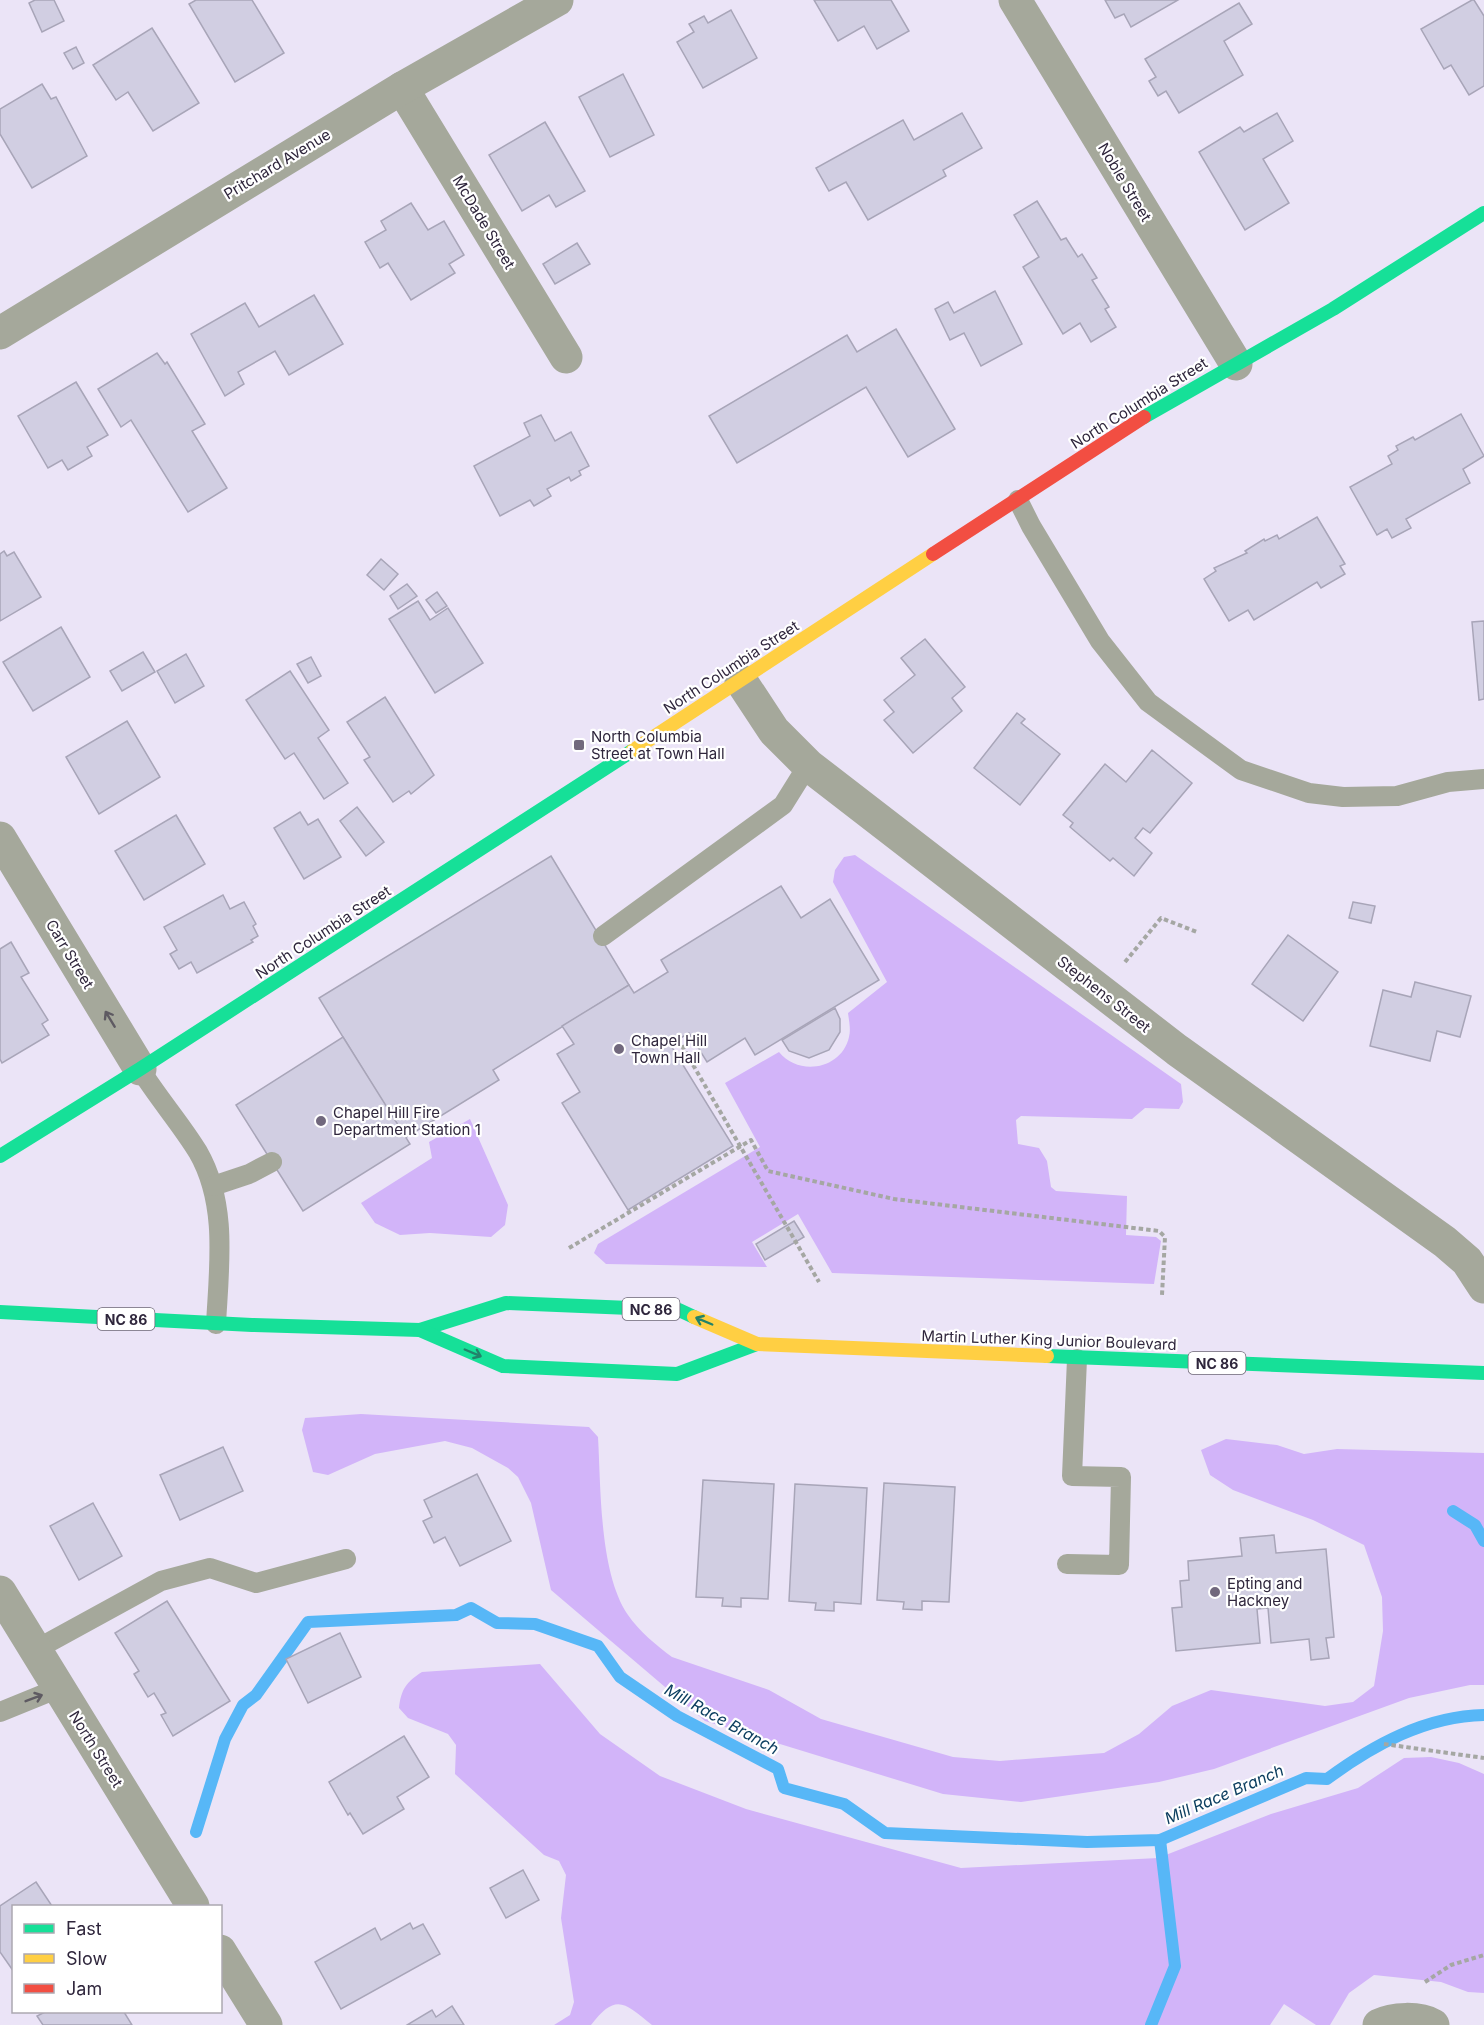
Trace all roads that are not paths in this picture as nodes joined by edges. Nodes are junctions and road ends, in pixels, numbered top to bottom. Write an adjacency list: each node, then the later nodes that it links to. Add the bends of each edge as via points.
1 (557, 0): 3 (street, Pritchard Avenue)
2 (1015, 0): 7 (street, Noble Street)
3 (402, 88): 5 (street, Pritchard Avenue); 6 (street, McDade Street)
4 (1484, 213): 7 (main road, North Columbia Street, via 1333,309)
5 (0, 333)
6 (566, 357)
7 (1236, 364): 8 (main road, North Columbia Street, via 1158,408)
8 (1018, 500): 9 (main road, North Columbia Street); 11 (lane, via 1100,641 1148,702 1241,770 1309,793 1342,796 1397,796 1448,782)
9 (741, 681): 10 (street, Stephens Street, via 774,731); 14 (main road, North Columbia Street)
10 (808, 765): 13 (lane, via 783,805); 18 (street, Stephens Street, via 1177,1050 1445,1242)
11 (1484, 779)
12 (0, 838): 14 (street, Carr Street, one-way to 12)
13 (603, 936)
14 (140, 1069): 15 (main road, North Columbia Street); 17 (lane, via 198,1153)
15 (0, 1156)
16 (272, 1162): 17 (lane)
17 (213, 1186): 20 (lane, via 219,1219)
18 (1481, 1273)
19 (0, 1312): 20 (main road, Martin Luther King Junior Boulevard / NC 86)
20 (216, 1324): 21 (main road, Martin Luther King Junior Boulevard / NC 86)
21 (420, 1330): 22 (main road, Martin Luther King Junior Boulevard / NC 86, one-way to 21, via 679,1310 537,1304 506,1303); 22 (main road, Martin Luther King Junior Boulevard / NC 86, one-way to 22, via 503,1366 677,1374)
22 (757, 1344): 23 (main road, Martin Luther King Junior Boulevard / NC 86)
23 (1077, 1359): 24 (main road, Martin Luther King Junior Boulevard / NC 86); 26 (lane, via 1072,1476 1121,1477 1119,1565)
24 (1484, 1373)
25 (346, 1559): 28 (lane, via 256,1583 210,1568 162,1581)
26 (1067, 1564)
27 (0, 1592): 28 (street, North Street)
28 (35, 1650): 29 (street, North Street)
29 (59, 1688): 30 (lane, one-way to 29); 31 (street, North Street)
30 (0, 1712)
31 (192, 1905)
32 (222, 1954): 34 (street)
33 (1382, 2023): 35 (street, via 1409,2020)
34 (266, 2025)
35 (1432, 2025)

